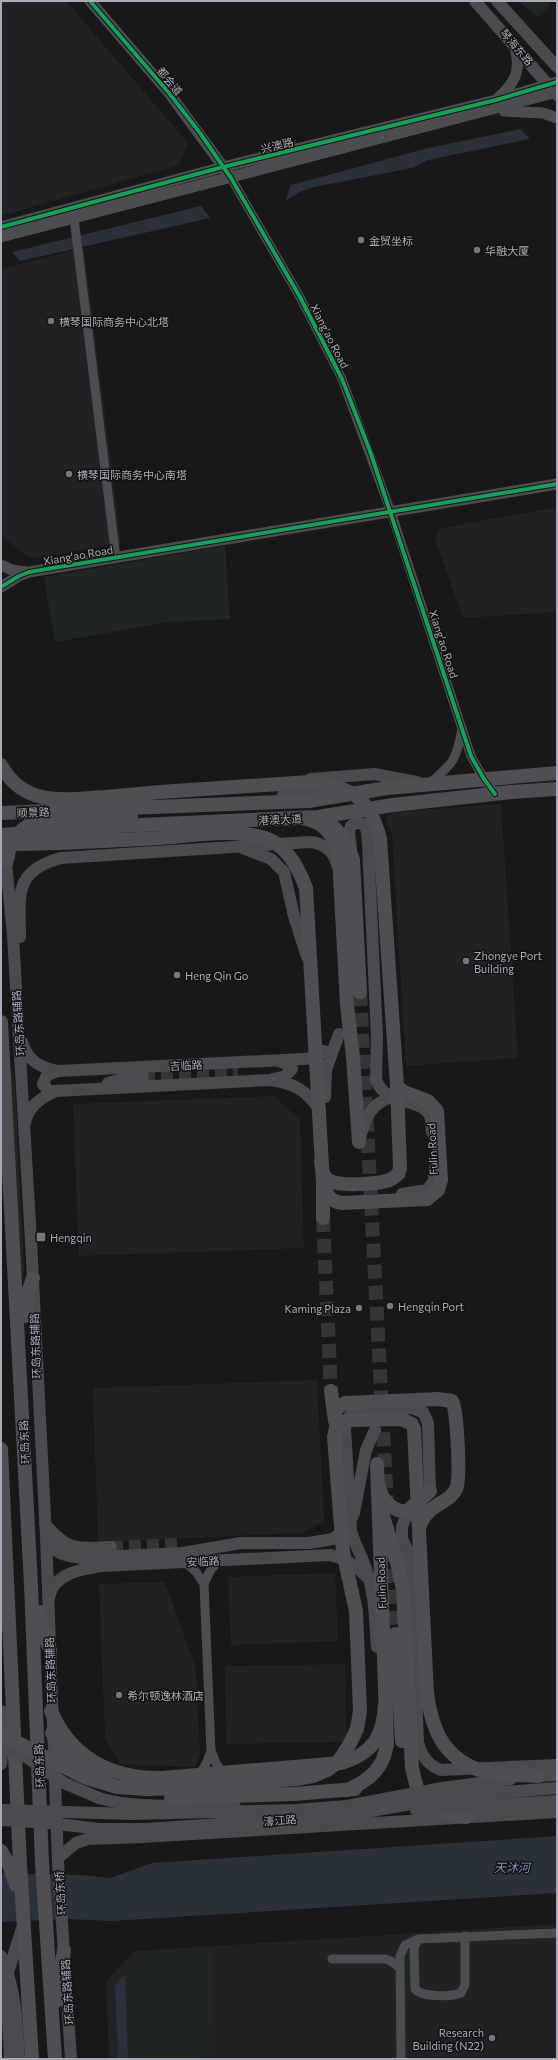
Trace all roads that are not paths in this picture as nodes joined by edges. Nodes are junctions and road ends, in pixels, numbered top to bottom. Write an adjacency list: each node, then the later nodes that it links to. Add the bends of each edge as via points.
1 (90, 1): 10 (street, 都会道, via 169,93)
2 (475, 1): 4 (main road, 琴海东路)
3 (497, 1): 5 (main road, 琴海东路)
4 (513, 43): 6 (main road, 琴海东路); 7 (street, via 518,57 518,69 515,79)
5 (557, 67)
6 (555, 89): 7 (street, 兴澳路); 8 (street, 兴澳路)
7 (496, 100): 10 (street, 兴澳路)
8 (488, 111): 9 (street, via 544,113); 11 (street, 兴澳路)
9 (557, 118)
10 (223, 167): 11 (street, 都会道); 13 (street, 兴澳路)
11 (231, 178): 12 (street, 兴澳路); 16 (street, Xiang'ao Road, via 300,297 342,379)
12 (74, 218): 14 (street, 兴澳路); 17 (street)
13 (1, 227)
14 (1, 237)
15 (557, 484): 16 (street, Xiang'ao Road)
16 (391, 512): 17 (street, Xiang'ao Road); 21 (street, Xiang'ao Road)
17 (116, 558): 19 (street, Xiang'ao Road)
18 (1, 565): 19 (street, via 12,570)
19 (29, 572): 20 (street)
20 (1, 588)
21 (462, 728): 24 (street, Xiang'ao Road, via 471,756); 25 (street, via 457,754 447,768)
22 (1, 765): 29 (main road, via 20,787)
23 (557, 774): 24 (main road, 港澳大道)
24 (484, 778): 25 (main road, 港澳大道); 28 (street, Xiang'ao Road)
25 (428, 784): 26 (main road, 港澳大道); 29 (main road, via 374,774)
26 (384, 788): 30 (main road, via 164,802); 32 (main road, 港澳大道, bridge, via 308,801)
27 (557, 789): 28 (main road, 港澳大道)
28 (495, 794): 31 (main road, 港澳大道)
29 (44, 798): 30 (main road)
30 (103, 800): 43 (main road, via 88,819 87,845); 59 (main road, bridge, via 160,792 309,782 341,788 364,802 370,810 380,839)
31 (393, 805): 34 (main road, 港澳大道); 44 (main road, via 34,822 20,829 12,838)
32 (64, 811): 33 (main road, 顺景路, bridge)
33 (1, 813)
34 (318, 817): 35 (main road, 港澳大道); 42 (main road, Fulin Road, via 340,832)
35 (295, 818): 36 (main road, 港澳大道); 45 (main road, via 316,822 327,829 334,838)
36 (118, 826): 37 (main road, 港澳大道, bridge); 39 (main road, bridge)
37 (1, 828)
38 (1, 832): 44 (main road, 环岛东路辅路)
39 (1, 835)
40 (1, 844): 46 (main road, bridge, via 91,842 212,834 249,835 266,839 283,849 301,875 306,888)
41 (237, 846): 43 (main road); 45 (main road, via 319,843 333,855); 46 (main road, via 271,859 284,872)
42 (351, 850): 47 (main road, Fulin Road); 59 (main road, Fulin Road, via 349,832 351,826 358,822 366,828 368,853 377,1036 375,1072 378,1086 387,1095)
43 (94, 855): 49 (main road, via 45,862 27,877 20,896)
44 (7, 861): 49 (main road, 环岛东路辅路)
45 (340, 878): 48 (main road)
46 (311, 971): 63 (main road, bridge)
47 (360, 992)
48 (347, 1005): 52 (main road, 吉临路); 62 (main road)
49 (17, 1008): 51 (main road, 环岛东路辅路)
50 (1, 1022): 67 (main road, 环岛东路)
51 (18, 1029): 54 (main road, 吉临路, via 24,1049 34,1063 42,1068); 61 (main road, 环岛东路辅路)
52 (339, 1034): 53 (main road, 吉临路, via 329,1046 311,1058); 60 (main road, Fulin Road, via 326,1070)
53 (274, 1060): 54 (main road, 吉临路); 56 (main road, via 286,1062 292,1070 284,1077)
54 (59, 1071): 58 (main road, via 47,1075 43,1084 49,1091)
55 (143, 1077): 57 (main road, via 126,1078)
56 (270, 1080): 57 (main road, 吉临路); 60 (main road, 吉临路, via 292,1084 300,1089 314,1101)
57 (80, 1089): 58 (main road, 吉临路)
58 (60, 1091): 61 (main road, 吉临路, via 45,1096 31,1108)
59 (395, 1091): 60 (main road, Fulin Road, via 424,1109 431,1118 435,1173 434,1181 427,1190 338,1196 330,1187); 62 (main road, via 368,1115); 63 (main road, bridge, via 399,1173 380,1182 331,1182 324,1175); 64 (main road, bridge, via 428,1101 437,1110 441,1180 438,1190 427,1199 343,1203 330,1198)
60 (326, 1124)
61 (23, 1132): 66 (main road, 环岛东路辅路)
62 (359, 1142)
63 (321, 1162): 64 (main road, bridge)
64 (323, 1183): 65 (main road, bridge)
65 (323, 1218)
66 (33, 1278): 67 (main road, via 26,1298 26,1334); 75 (main road, 环岛东路辅路)
67 (20, 1365): 85 (main road, 环岛东路)
68 (331, 1391): 69 (main road)
69 (335, 1416): 71 (main road, bridge); 76 (main road, bridge, via 336,1409 345,1403 438,1399 452,1401 456,1413 458,1484 451,1496 426,1513)
70 (375, 1430): 77 (main road, 安临路, via 366,1450 354,1513 347,1528 333,1539 309,1543 241,1543 182,1553 81,1558 56,1552)
71 (334, 1437): 76 (main road, bridge, via 336,1428 346,1421 400,1419 412,1424); 93 (main road, bridge, via 343,1552 356,1611 360,1711)
72 (1, 1449): 82 (main road, 环岛东路)
73 (430, 1491): 74 (main road, Fulin Road, via 406,1512 395,1509 383,1499 380,1492 377,1464); 83 (main road, via 428,1423 423,1412 412,1408 360,1410 352,1413 347,1422 345,1436 351,1531); 99 (main road, via 405,1519 402,1527 412,1598 418,1742 421,1752 433,1768 441,1770)
74 (378, 1503): 89 (main road, Fulin Road); 107 (main road, via 403,1590 412,1768)
75 (45, 1524): 77 (main road, 环岛东路辅路); 78 (main road, via 68,1546)
76 (419, 1528): 104 (main road, bridge, via 427,1693 436,1730 455,1758 467,1764 486,1772)
77 (46, 1539): 86 (main road, 环岛东路辅路)
78 (111, 1547)
79 (1, 1554): 82 (main road)
80 (219, 1560): 81 (main road, 安临路); 83 (main road, 安临路, via 330,1555 349,1562); 84 (street)
81 (185, 1562): 84 (street); 86 (main road, 安临路, via 102,1566 78,1570 68,1574 52,1588)
82 (7, 1570): 100 (main road, 环岛东路)
83 (369, 1579): 89 (main road)
84 (204, 1584): 97 (street)
85 (31, 1585): 88 (main road, via 39,1599 41,1625); 117 (main road, 环岛东路)
86 (48, 1605): 88 (main road, 环岛东路辅路)
87 (394, 1634): 92 (main road)
88 (50, 1650): 91 (main road, 环岛东路辅路)
89 (385, 1699): 101 (main road, via 384,1724 378,1738 367,1751 350,1761); 106 (main road, via 386,1754 375,1773 360,1785)
90 (1, 1711): 95 (main road)
91 (51, 1711): 94 (main road, 环岛东路辅路); 103 (main road, via 58,1728 73,1746 112,1771 132,1777 148,1778)
92 (399, 1719): 106 (main road, via 394,1750 380,1778 369,1785); 107 (main road, via 407,1772)
93 (357, 1729): 94 (main road, bridge, via 345,1747 331,1759 308,1769 159,1781 126,1780 96,1772 73,1762 59,1747); 96 (main road, bridge, via 338,1762 313,1776 179,1788 148,1789 98,1783)
94 (52, 1733): 116 (main road, 环岛东路辅路)
95 (2, 1738): 96 (main road, bridge); 98 (main road); 100 (main road); 110 (main road, bridge, via 64,1783 118,1804 212,1805)
96 (22, 1744): 106 (main road, bridge, via 34,1756 88,1787 130,1797 294,1794)
97 (211, 1751): 101 (street); 103 (street)
98 (1, 1764)
99 (557, 1765)
100 (16, 1773): 118 (main road, 环岛东路)
101 (224, 1774): 103 (main road)
102 (557, 1775): 104 (main road, 濠江路)
103 (199, 1776)
104 (538, 1776): 110 (main road, 濠江路, bridge, via 457,1786 347,1806)
105 (557, 1788): 112 (main road, 濠江路, bridge, via 456,1796)
106 (348, 1790)
107 (418, 1792): 113 (main road, via 435,1809 446,1814)
108 (557, 1801): 112 (main road, bridge)
109 (1, 1810): 110 (main road, 濠江路, bridge, via 124,1814)
110 (268, 1811)
111 (557, 1812): 113 (main road)
112 (349, 1815): 114 (main road, 濠江路, bridge, via 146,1829 100,1829)
113 (466, 1817): 116 (main road, via 88,1839 76,1843)
114 (1, 1820)
115 (1, 1851): 118 (main road)
116 (58, 1860): 120 (main road, 环岛东桥)
117 (42, 1864): 128 (main road, 环岛东桥)
118 (15, 1868): 119 (main road)
119 (23, 1924): 129 (main road, via 6,1979); 131 (main road)
120 (63, 1924): 124 (main road, 环岛东路辅路)
121 (557, 1933): 122 (street)
122 (465, 1936): 123 (street); 123 (street, via 465,1985 460,1993 453,1995 424,1994 416,1991 413,1983 414,1948)
123 (418, 1939): 127 (street, via 402,1948)
124 (64, 1950): 128 (main road); 133 (main road, 环岛东路辅路)
125 (1, 1956): 130 (main road, bridge, via 13,1992)
126 (332, 1959): 127 (street, via 385,1959)
127 (400, 1968): 134 (street)
128 (52, 2018): 132 (main road)
129 (10, 2059)
130 (19, 2059)
131 (32, 2059)
132 (55, 2059)
133 (71, 2059)
134 (401, 2059)

